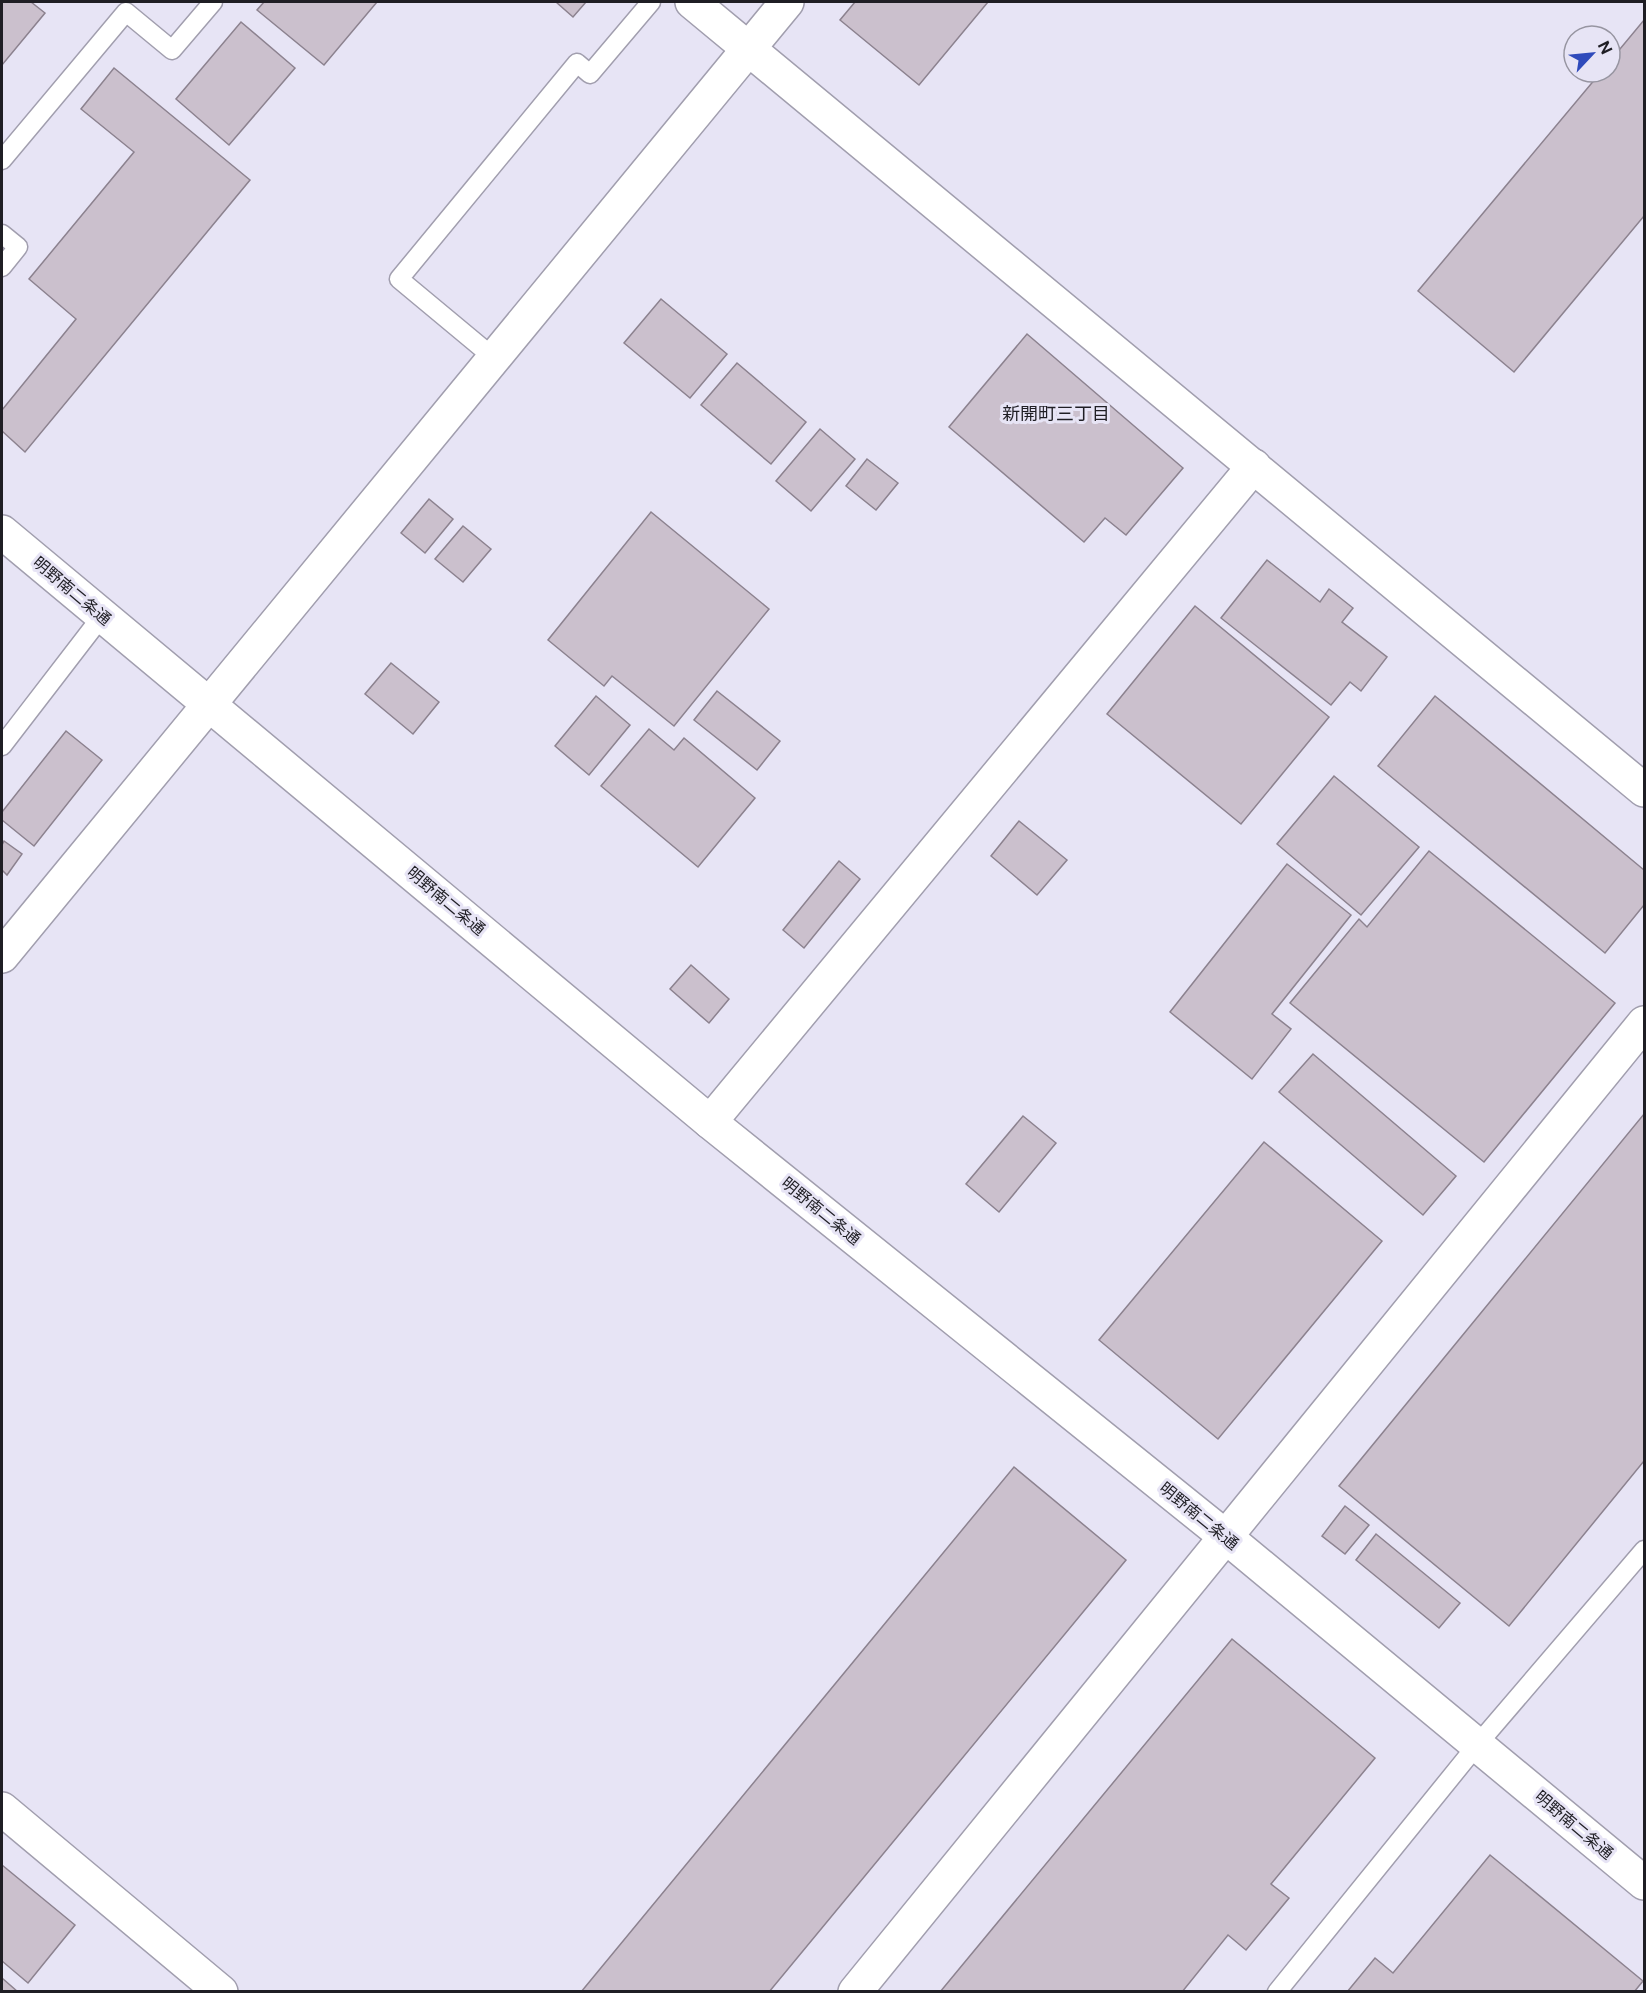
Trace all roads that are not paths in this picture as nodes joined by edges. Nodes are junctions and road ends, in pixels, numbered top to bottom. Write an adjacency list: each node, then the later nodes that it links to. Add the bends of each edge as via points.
1 (213, 2): 6 (lane, via 172,50 126,12)
2 (651, 2): 9 (lane, via 590,74 577,63 399,279)
3 (692, 2): 5 (street)
4 (787, 2): 5 (street)
5 (749, 48): 9 (street); 10 (street)
6 (2, 160)
7 (2, 234): 8 (lane, via 18,248)
8 (2, 267)
9 (494, 358): 13 (street)
10 (1254, 466): 15 (street); 18 (street)
11 (2, 532): 12 (street, 明野南二条通)
12 (102, 616): 13 (street, 明野南二条通); 14 (lane)
13 (209, 705): 16 (street); 18 (street, 明野南二条通)
14 (2, 746)
15 (1644, 790)
16 (2, 956)
17 (1644, 1023): 19 (street)
18 (710, 1122): 19 (street, 明野南二条通)
19 (1226, 1537): 21 (street, 明野南二条通); 25 (street)
20 (1644, 1550): 21 (lane)
21 (1477, 1745): 23 (street, 明野南二条通); 26 (lane)
22 (2, 1809): 24 (street)
23 (1644, 1884)
24 (221, 1992)
25 (855, 1992)
26 (1277, 1992)

